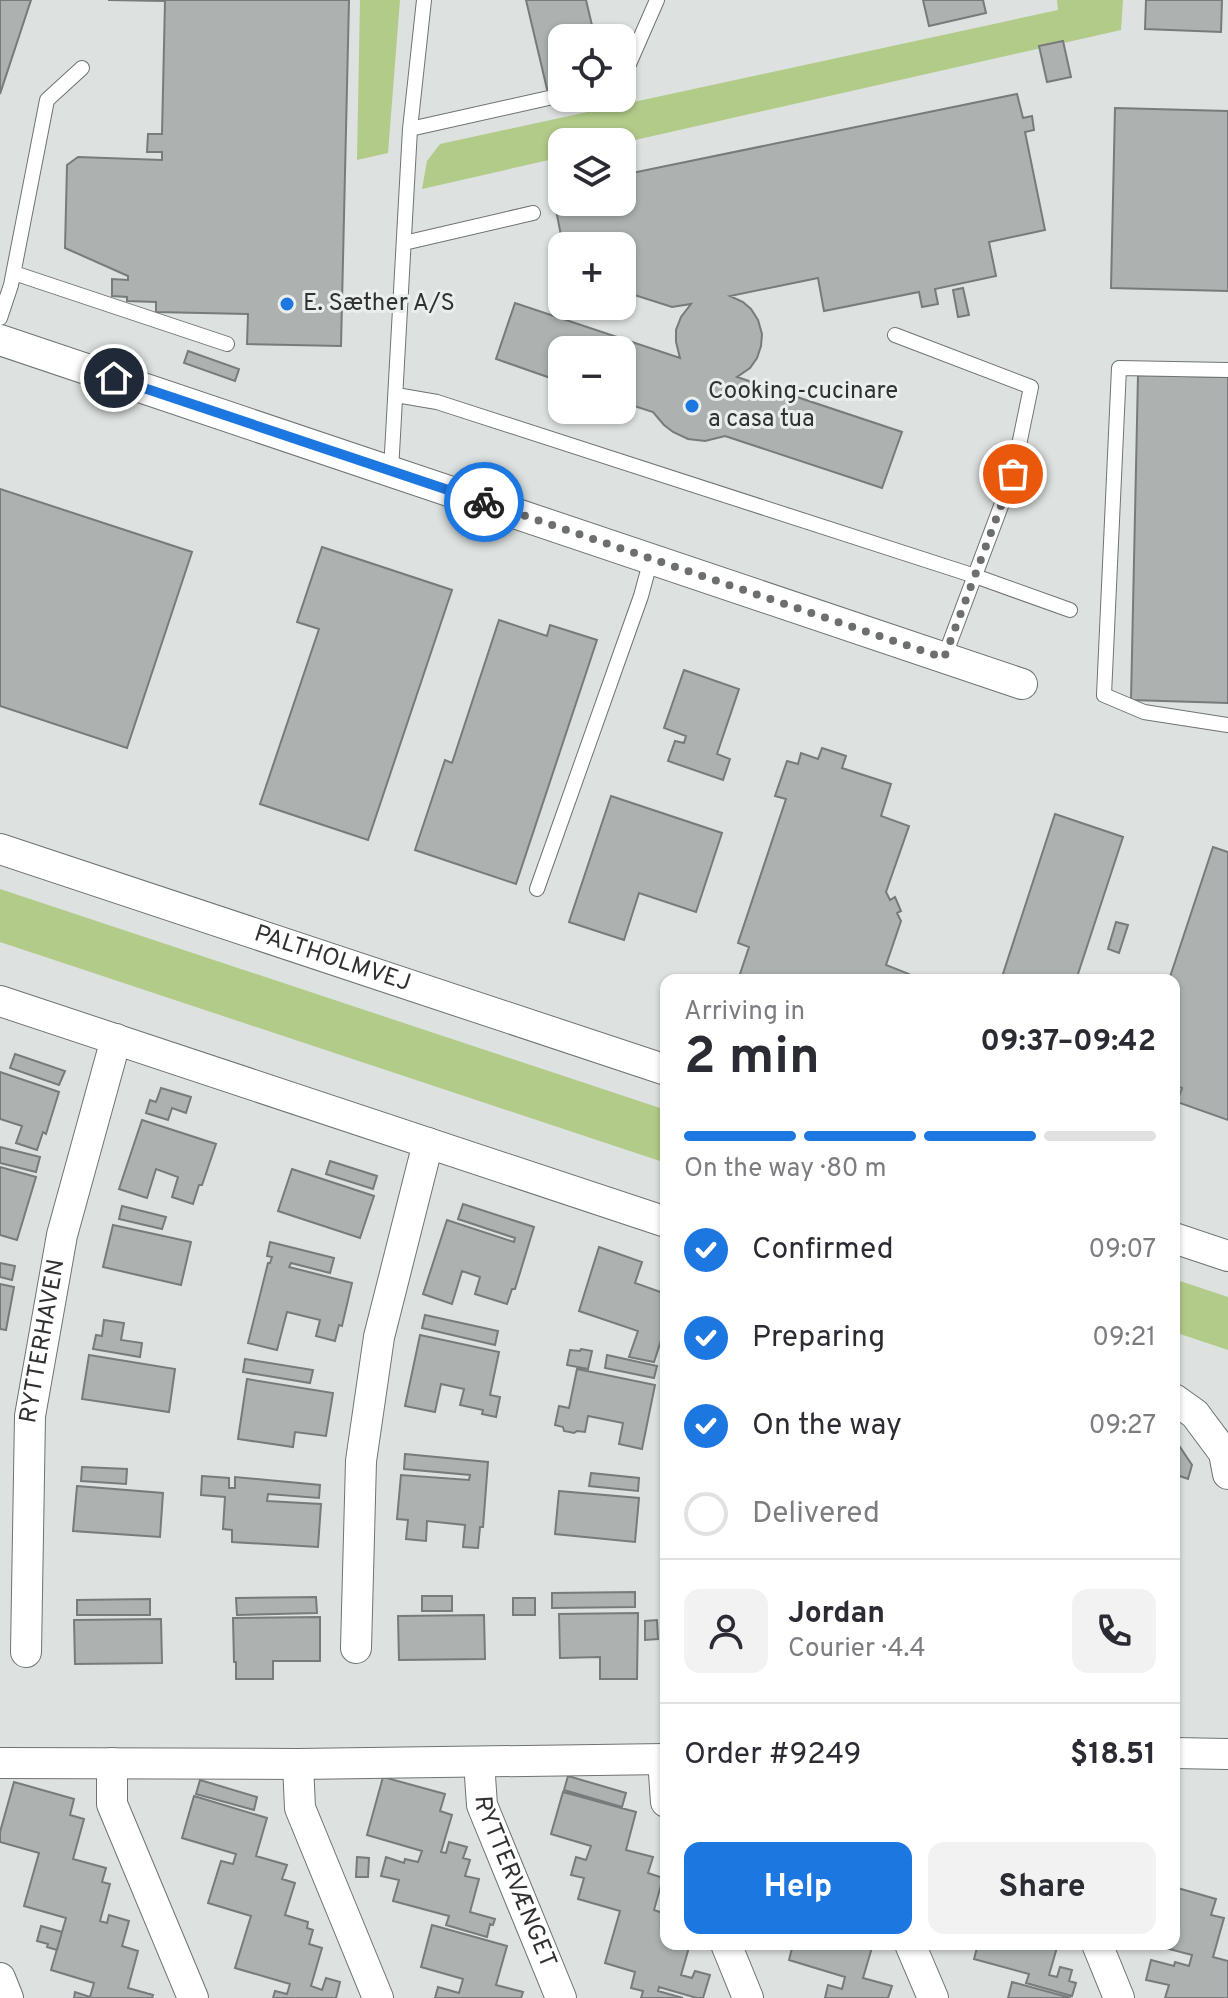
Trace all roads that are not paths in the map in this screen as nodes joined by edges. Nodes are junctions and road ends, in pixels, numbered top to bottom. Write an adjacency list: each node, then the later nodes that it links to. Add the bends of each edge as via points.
1 (424, 0): 6 (lane)
2 (657, 0): 3 (lane)
3 (636, 48)
4 (82, 68): 9 (lane, via 47,100)
5 (548, 98): 6 (lane)
6 (410, 129): 8 (lane)
7 (533, 213): 8 (lane)
8 (404, 243): 15 (lane)
9 (14, 273): 10 (lane); 13 (lane)
10 (0, 318)
11 (895, 335): 18 (lane, via 1031,387 1013,474)
12 (0, 340): 16 (street)
13 (227, 344)
14 (1228, 370): 22 (lane, via 1119,368 1104,695 1144,712)
15 (396, 395): 16 (lane); 18 (lane, via 437,402)
16 (391, 471): 17 (street)
17 (651, 559): 20 (street); 24 (lane)
18 (975, 576): 19 (lane); 20 (lane)
19 (1070, 610)
20 (944, 658): 21 (street)
21 (1022, 684)
22 (1228, 725)
23 (0, 849): 27 (street, PALTHOLMVEJ)
24 (537, 889)
25 (0, 1001): 26 (street)
26 (116, 1039): 28 (street); 35 (street, RYTTERHAVEN, via 62,1235 30,1416)
27 (660, 1068)
28 (428, 1143): 29 (street); 34 (street, via 379,1337 361,1461)
29 (660, 1220)
30 (1180, 1240): 31 (street)
31 (1228, 1256)
32 (1180, 1403): 33 (street, via 1195,1414 1224,1453)
33 (1228, 1474)
34 (356, 1648)
35 (26, 1652)
36 (1180, 1753): 37 (street)
37 (1228, 1754)
38 (660, 1759): 39 (street, RYTTERVÆNGET)
39 (479, 1762): 42 (street, RYTTERVÆNGET); 50 (street, RYTTERVÆNGET, via 482,1805)
40 (0, 1763): 41 (street, RYTTERVÆNGET)
41 (112, 1763): 42 (street, RYTTERVÆNGET); 48 (street, via 112,1804)
42 (298, 1764): 49 (street, via 300,1808)
43 (728, 1950): 51 (street)
44 (913, 1950): 52 (street)
45 (1099, 1950): 53 (street)
46 (0, 1978): 47 (street)
47 (8, 1998)
48 (193, 1998)
49 (378, 1998)
50 (561, 1998)
51 (748, 1998)
52 (933, 1998)
53 (1119, 1998)

